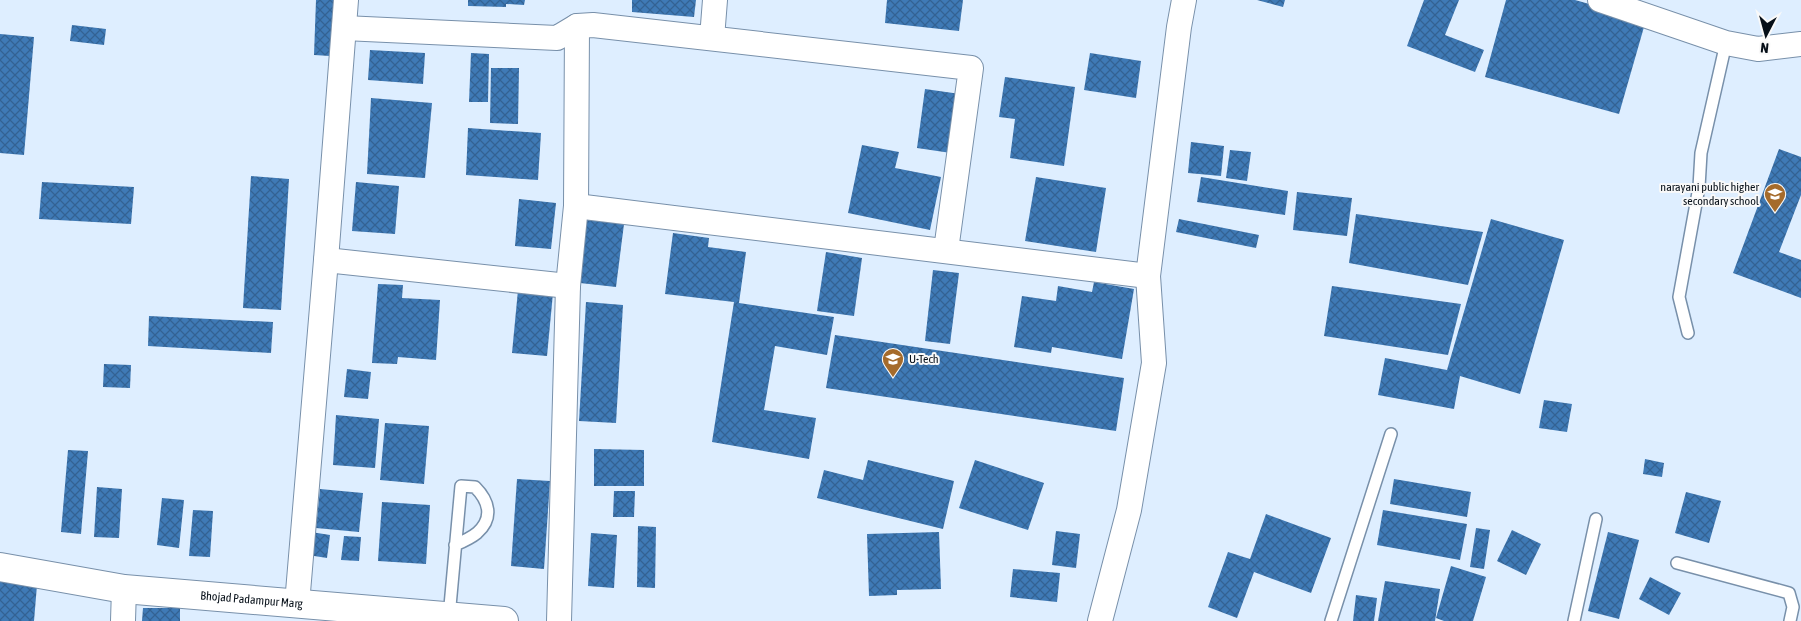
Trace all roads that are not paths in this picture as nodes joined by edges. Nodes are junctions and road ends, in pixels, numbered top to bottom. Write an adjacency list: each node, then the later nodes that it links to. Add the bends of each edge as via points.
1 (346, 0): 6 (street)
2 (715, 0): 7 (street)
3 (1184, 0): 13 (street)
4 (1600, 0): 8 (street)
5 (577, 26): 6 (street, via 557,38); 7 (street); 10 (street)
6 (344, 28): 12 (street)
7 (712, 38): 11 (street, via 970,68)
8 (1726, 43): 9 (street, via 1758,49); 15 (lane, via 1701,153 1699,187 1679,297)
9 (1801, 44)
10 (576, 206): 11 (street); 14 (street)
11 (946, 250): 13 (street)
12 (326, 260): 14 (street); 22 (street)
13 (1148, 276): 27 (street, via 1154,363 1129,510)
14 (568, 286): 26 (street)
15 (1688, 333)
16 (1391, 434): 28 (lane)
17 (1596, 519): 29 (lane)
18 (455, 545): 18 (lane, via 461,486 475,487 488,506 486,521 477,534); 23 (lane)
19 (1678, 563): 30 (lane, via 1789,593 1793,607)
20 (0, 567): 21 (street, Bhojad Padampur Marg)
21 (124, 589): 22 (street, Bhojad Padampur Marg); 24 (street)
22 (297, 604): 23 (street, Bhojad Padampur Marg)
23 (449, 617): 25 (street, Bhojad Padampur Marg)
24 (123, 621)
25 (504, 621)
26 (559, 621)
27 (1100, 621)
28 (1331, 621)
29 (1574, 621)
30 (1790, 621)

